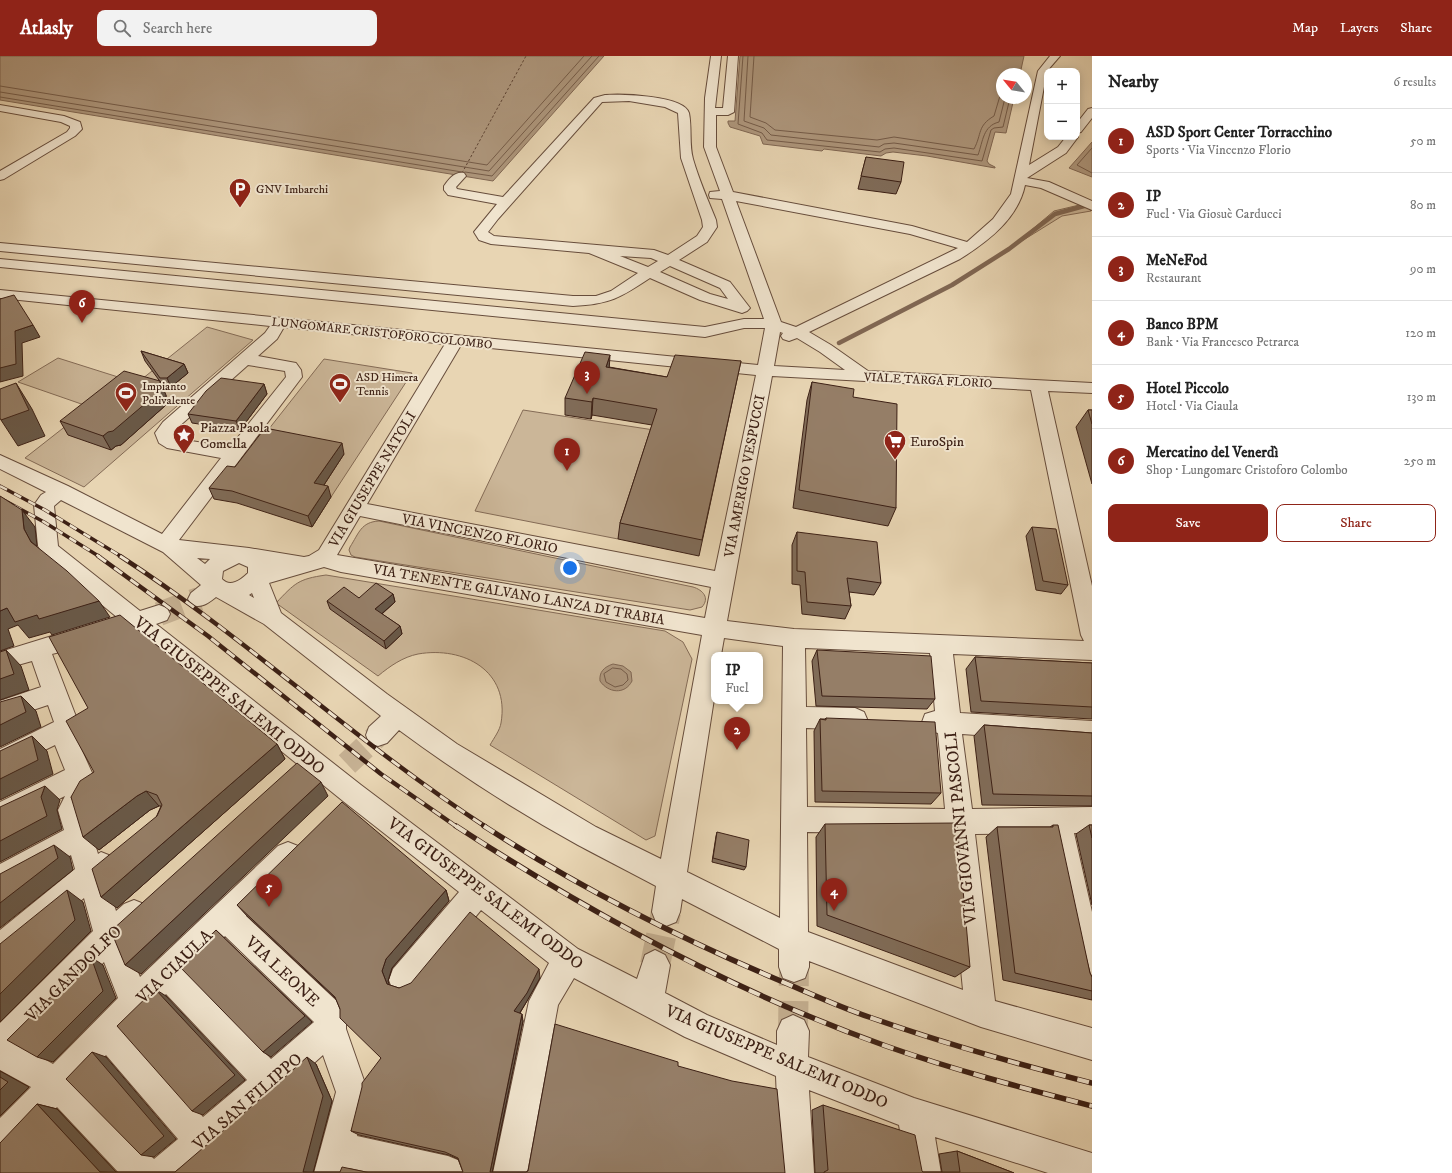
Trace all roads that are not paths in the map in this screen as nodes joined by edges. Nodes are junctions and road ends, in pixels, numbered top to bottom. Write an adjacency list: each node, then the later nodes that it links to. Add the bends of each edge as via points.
1 (716, 56): 5 (street)
2 (733, 56): 5 (street, via 728,112)
3 (1055, 56): 11 (street, via 1043,71)
4 (0, 108): 9 (street, via 64,119 76,124 76,129)
5 (710, 111): 13 (street, via 710,147)
6 (1092, 111): 7 (street)
7 (1080, 126)
8 (1070, 140): 11 (street, via 1062,150)
9 (0, 176)
10 (460, 176): 14 (street, via 449,188 453,192)
11 (1021, 177): 15 (street); 17 (street, via 1017,194 1008,212)
12 (700, 195): 13 (street); 14 (street, via 687,158 682,109 670,104 612,96 595,102); 19 (street, via 710,227 702,239)
13 (726, 195): 17 (street, via 912,230); 25 (street)
14 (506, 202): 18 (street, via 482,230 484,237 491,240)
15 (1088, 204)
16 (0, 247): 21 (street, via 573,301 597,300 616,294)
17 (970, 247): 26 (street)
18 (591, 249): 19 (street, via 654,254); 21 (street)
19 (668, 260): 21 (street); 23 (street, via 725,285)
20 (0, 263): 25 (street, via 705,332 748,323)
21 (650, 272): 23 (street, via 705,298)
22 (0, 294): 24 (street, LUNGOMARE CRISTOFORO COLOMBO)
23 (742, 308): 25 (street)
24 (280, 322): 27 (street, LUNGOMARE CRISTOFORO COLOMBO); 29 (street, via 271,336)
25 (774, 324): 26 (street); 28 (street, VIA AMERIGO VESPUCCI)
26 (798, 332): 28 (street); 31 (street)
27 (456, 341): 30 (street, LUNGOMARE CRISTOFORO COLOMBO); 37 (street, VIA GIUSEPPE NATOLI)
28 (770, 345): 30 (street, VIA AMERIGO VESPUCCI)
29 (244, 359): 34 (street, via 285,365 294,373); 34 (street, via 169,426 163,436 173,444)
30 (764, 371): 31 (street, VIALE TARGA FLORIO); 42 (street, VIA AMERIGO VESPUCCI)
31 (866, 377): 32 (street, VIALE TARGA FLORIO)
32 (1038, 385): 33 (street, VIALE TARGA FLORIO); 48 (street)
33 (1092, 388)
34 (234, 454): 38 (street)
35 (3, 466): 36 (street)
36 (61, 491): 38 (street); 44 (street, VIA GIUSEPPE SALEMI ODDO, via 44,506 49,550)
37 (354, 508): 40 (street, VIA GIUSEPPE NATOLI); 42 (street, VIA VINCENZO FLORIO)
38 (168, 545): 39 (street, VIA TENENTE GALVANO LANZA DI TRABIA); 43 (street)
39 (248, 556): 40 (street, VIA TENENTE GALVANO LANZA DI TRABIA); 41 (street, via 255,559 260,567); 43 (street, via 231,557 218,565 211,576)
40 (314, 562): 41 (street); 46 (street, VIA TENENTE GALVANO LANZA DI TRABIA)
41 (257, 578): 43 (street, via 252,584 241,589); 45 (street)
42 (724, 581): 46 (street, VIA AMERIGO VESPUCCI)
43 (212, 589): 45 (street)
44 (148, 618): 47 (street); 78 (street, VIA GIUSEPPE SALEMI ODDO, via 298,766 342,786)
45 (272, 618): 57 (street)
46 (714, 628): 49 (street, VIA TENENTE GALVANO LANZA DI TRABIA); 76 (street, VIA AMERIGO VESPUCCI)
47 (107, 630)
48 (1092, 635)
49 (794, 638): 51 (street, VIA TENENTE GALVANO LANZA DI TRABIA); 58 (street)
50 (69, 640): 52 (street)
51 (940, 644): 53 (street, VIA TENENTE GALVANO LANZA DI TRABIA); 61 (street, VIA GIOVANNI PASCOLI)
52 (39, 649): 54 (street); 55 (street)
53 (1092, 651)
54 (0, 661)
55 (55, 692): 56 (street); 62 (street)
56 (0, 711)
57 (398, 715): 64 (street); 76 (street, via 448,752 499,784 587,836)
58 (795, 717): 59 (street); 68 (street)
59 (880, 720)
60 (910, 722): 61 (street)
61 (949, 723): 63 (street); 71 (street, VIA GIOVANNI PASCOLI)
62 (68, 728): 65 (street); 66 (street, via 67,744)
63 (1092, 732)
64 (378, 735)
65 (0, 761)
66 (80, 775): 67 (street); 72 (street, via 84,786 71,810)
67 (0, 816)
68 (795, 819): 71 (street); 84 (street)
69 (1058, 820): 70 (street); 71 (street); 88 (street)
70 (1092, 820)
71 (959, 822): 92 (street, VIA GIOVANNI PASCOLI)
72 (78, 836): 75 (street); 77 (street)
73 (308, 836): 81 (street, VIA CIAULA)
74 (122, 850): 75 (street)
75 (91, 874): 82 (street); 83 (street)
76 (673, 878): 80 (street, VIA AMERIGO VESPUCCI); 84 (street)
77 (0, 879)
78 (478, 890): 85 (street, VIA GIUSEPPE SALEMI ODDO); 89 (street)
79 (154, 895): 82 (street, VIA GANDOLFO)
80 (666, 912)
81 (225, 916): 87 (street, VIA CIAULA); 93 (street, VIA LEONE, via 331,1017)
82 (109, 936): 91 (street); 97 (street, VIA GANDOLFO)
83 (0, 949)
84 (795, 954): 92 (street)
85 (568, 959): 90 (street, VIA GIUSEPPE SALEMI ODDO); 110 (street, via 544,1002)
86 (655, 965): 90 (street)
87 (166, 973): 91 (street, VIA CIAULA); 100 (street)
88 (1092, 979)
89 (404, 980)
90 (648, 1000): 99 (street, VIA GIUSEPPE SALEMI ODDO, via 696,1026)
91 (134, 1004): 95 (street, VIA CIAULA)
92 (981, 1012): 96 (street)
93 (330, 1029): 100 (street, VIA SAN FILIPPO); 105 (street, via 352,1092)
94 (793, 1031): 99 (street)
95 (107, 1032): 101 (street, VIA CIAULA); 103 (street)
96 (1092, 1044)
97 (0, 1045)
98 (0, 1052): 101 (street)
99 (792, 1066): 102 (street, VIA GIUSEPPE SALEMI ODDO); 111 (street)
100 (271, 1082): 103 (street, VIA SAN FILIPPO)
101 (57, 1084): 104 (street, VIA CIAULA); 107 (street)
102 (914, 1114): 106 (street, VIA GIUSEPPE SALEMI ODDO); 112 (street)
103 (202, 1141): 108 (street, VIA SAN FILIPPO)
104 (0, 1142)
105 (334, 1161): 109 (street)
106 (1092, 1170)
107 (143, 1173)
108 (164, 1173)
109 (448, 1173)
110 (510, 1173)
111 (797, 1173)
112 (924, 1173)

